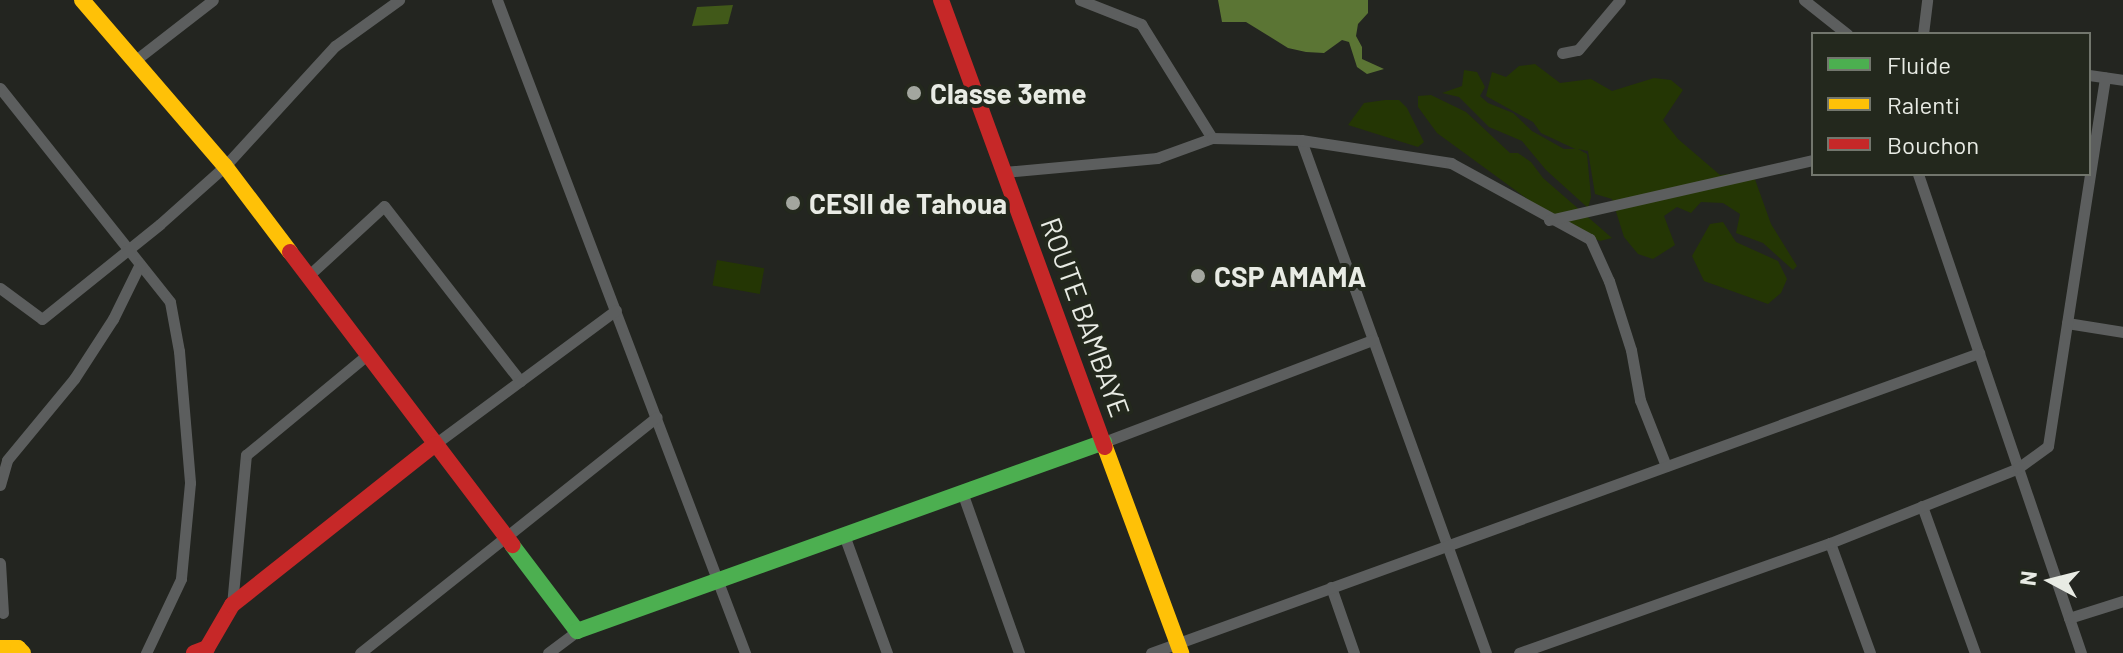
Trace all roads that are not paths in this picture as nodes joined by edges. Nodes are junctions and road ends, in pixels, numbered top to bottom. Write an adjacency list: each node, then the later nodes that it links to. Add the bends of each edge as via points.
1 (82, 0): 13 (street)
2 (213, 0): 13 (street)
3 (399, 0): 22 (street, via 335,46)
4 (497, 0): 31 (street)
5 (941, 0): 23 (street, ROUTE BAMBAYE)
6 (1080, 0): 18 (street, via 1141,24)
7 (1620, 0): 12 (street, via 1578,50)
8 (1804, 0): 10 (street)
9 (1927, 0): 11 (street)
10 (1844, 32)
11 (1923, 32)
12 (1562, 53)
13 (133, 62): 22 (street)
14 (2091, 75): 15 (street)
15 (2105, 77): 16 (street); 20 (street)
16 (2123, 80)
17 (0, 88): 27 (street)
18 (1212, 138): 19 (street); 23 (street, via 1157,158)
19 (1301, 140): 26 (street, via 1451,163); 34 (street)
20 (2091, 148)
21 (1811, 160): 26 (street)
22 (225, 166): 27 (street); 29 (street)
23 (1004, 172): 39 (street, ROUTE BAMBAYE)
24 (1919, 176): 35 (street)
25 (2086, 176): 32 (street)
26 (1549, 220): 41 (street, via 1590,239 1609,281 1640,400)
27 (126, 250): 28 (street); 30 (street, via 42,319)
28 (140, 264): 43 (street, via 74,379 7,460); 62 (street, via 170,302 190,483 181,579)
29 (308, 276): 36 (street); 37 (street, via 384,206)
30 (0, 288)
31 (616, 310): 37 (street); 38 (street)
32 (2067, 323): 33 (street); 42 (street, via 2048,446)
33 (2123, 332)
34 (1373, 340): 39 (street); 49 (street)
35 (1979, 353): 41 (street); 42 (street)
36 (367, 355): 40 (street); 54 (street, via 246,455)
37 (520, 381): 40 (street)
38 (657, 417): 47 (street); 51 (street)
39 (1104, 442): 44 (street); 59 (street, ROUTE BAMBAYE)
40 (435, 444): 47 (street); 54 (street)
41 (1666, 466): 49 (street)
42 (2018, 468): 45 (street); 56 (street)
43 (0, 485)
44 (962, 492): 46 (street); 67 (street)
45 (1922, 506): 48 (street); 73 (street)
46 (844, 535): 51 (street); 66 (street)
47 (507, 538): 57 (street); 63 (street)
48 (1830, 543): 71 (street); 72 (street)
49 (1447, 545): 52 (street); 70 (street)
50 (0, 563): 55 (street)
51 (720, 580): 57 (street); 65 (street)
52 (1331, 587): 59 (street); 69 (street)
53 (2123, 601): 56 (street)
54 (232, 605): 60 (street)
55 (3, 613)
56 (2069, 618): 74 (street)
57 (577, 631): 64 (street)
58 (0, 648): 61 (street)
59 (1180, 648): 68 (street)
60 (204, 651)
61 (23, 653)
62 (146, 653)
63 (360, 653)
64 (548, 653)
65 (745, 653)
66 (887, 653)
67 (1019, 653)
68 (1151, 653)
69 (1354, 653)
70 (1486, 653)
71 (1519, 653)
72 (1870, 653)
73 (1975, 653)
74 (2081, 653)

